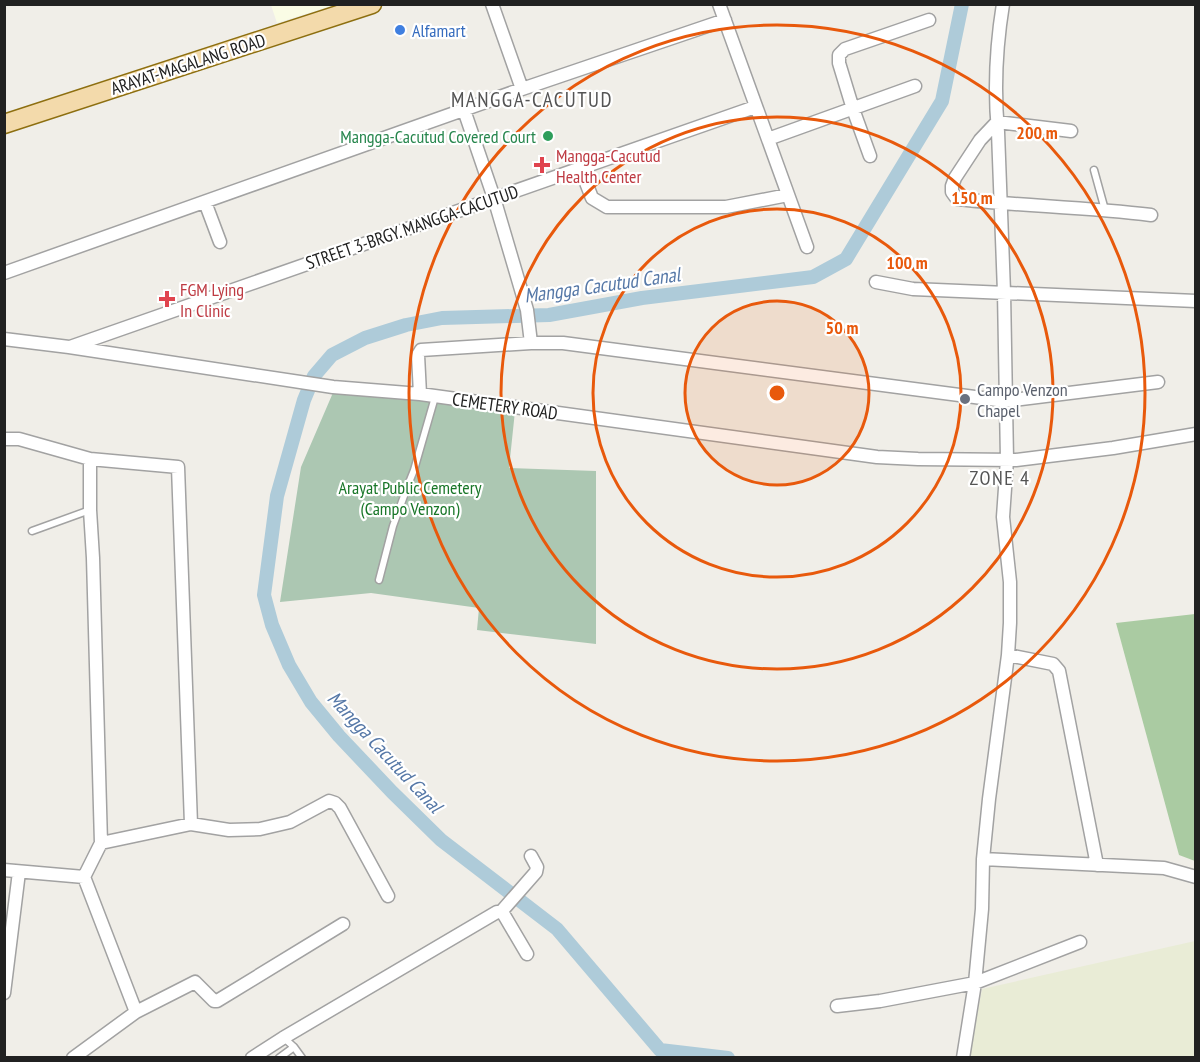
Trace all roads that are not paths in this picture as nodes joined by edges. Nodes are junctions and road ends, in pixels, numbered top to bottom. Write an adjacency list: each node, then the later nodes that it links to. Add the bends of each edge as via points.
1 (372, 4): 13 (main road, ARAYAT-MAGALANG ROAD)
2 (492, 4): 8 (street)
3 (719, 4): 5 (street)
4 (1003, 4): 12 (street, via 996,56)
5 (725, 20): 8 (street); 9 (street)
6 (929, 20): 10 (street, via 845,49 839,55)
7 (915, 86): 10 (street)
8 (522, 89): 11 (street)
9 (755, 107): 15 (street); 17 (street, STREET 3-BRGY. MANGGA-CACUTUD)
10 (853, 109): 15 (street); 16 (street)
11 (464, 110): 20 (street); 21 (street)
12 (997, 122): 14 (street); 22 (street); 22 (street, via 980,140 952,192 957,200)
13 (4, 124)
14 (1071, 131)
15 (768, 139): 19 (street)
16 (870, 156)
17 (580, 168): 19 (street, via 592,198 607,207 726,207); 20 (street, STREET 3-BRGY. MANGGA-CACUTUD)
18 (1094, 170): 23 (lane)
19 (788, 195): 26 (street)
20 (494, 198): 32 (street, via 527,310); 33 (street, STREET 3-BRGY. MANGGA-CACUTUD)
21 (205, 202): 25 (street); 27 (street)
22 (1000, 204): 23 (street); 29 (street)
23 (1105, 210): 24 (street)
24 (1151, 215)
25 (220, 242)
26 (807, 247)
27 (4, 273)
28 (876, 282): 29 (street, via 913,289)
29 (1004, 292): 30 (street); 37 (street)
30 (1196, 301)
31 (4, 339): 33 (street, CEMETERY ROAD)
32 (531, 343): 35 (street, via 422,350 418,355); 37 (street, via 563,343)
33 (69, 347): 35 (street, CEMETERY ROAD, via 328,386)
34 (1158, 382): 37 (street)
35 (420, 394): 36 (street, CEMETERY ROAD)
36 (435, 397): 41 (street, CEMETERY ROAD, via 878,457); 44 (lane)
37 (1005, 401): 41 (street)
38 (1196, 434): 41 (street, CEMETERY ROAD)
39 (4, 439): 40 (street, via 18,439)
40 (90, 459): 42 (street); 46 (street, via 178,467)
41 (1007, 460): 45 (street, via 1003,517 1010,582)
42 (90, 510): 43 (lane); 47 (street)
43 (32, 531)
44 (379, 580)
45 (1008, 655): 49 (street); 50 (street, via 1053,664 1059,671)
46 (191, 824): 47 (street); 55 (street, via 229,830 260,829 290,822 329,801 335,803)
47 (101, 843): 53 (street)
48 (531, 856): 56 (street, via 536,872)
49 (983, 858): 50 (street); 60 (street)
50 (1097, 865): 54 (street, via 1164,868)
51 (4, 870): 52 (street)
52 (19, 872): 53 (street); 61 (street)
53 (84, 877): 63 (street)
54 (1196, 877)
55 (388, 896)
56 (503, 910): 59 (street); 64 (street)
57 (343, 924): 63 (street, via 217,1001 195,982)
58 (1080, 942): 60 (street)
59 (527, 954)
60 (975, 983): 62 (street); 70 (street)
61 (4, 993)
62 (837, 1006)
63 (136, 1012): 66 (street)
64 (283, 1038): 65 (lane); 67 (street)
65 (294, 1047): 68 (lane); 69 (lane)
66 (73, 1058)
67 (252, 1058)
68 (279, 1058)
69 (302, 1058)
70 (963, 1058)

